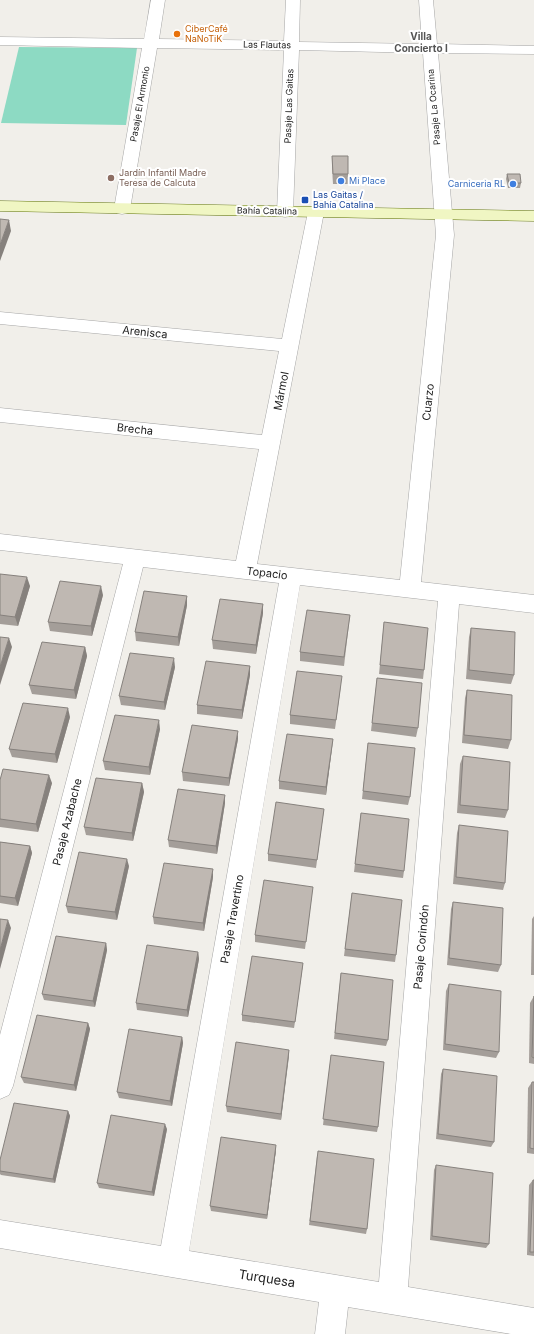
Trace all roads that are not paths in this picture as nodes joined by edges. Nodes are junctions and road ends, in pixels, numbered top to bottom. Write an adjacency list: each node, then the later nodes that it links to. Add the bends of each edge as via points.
1 (158, 0): 5 (street, Pasaje El Armonio)
2 (293, 0): 6 (street, Pasaje Las Gaitas)
3 (426, 0): 7 (street, Pasaje La Ocarina)
4 (0, 41): 5 (street, Las Flautas)
5 (150, 44): 6 (street, Las Flautas); 10 (street, Pasaje El Armonio)
6 (291, 46): 7 (street, Las Flautas); 11 (street, Pasaje Las Gaitas)
7 (430, 48): 8 (street, Las Flautas); 13 (street, Pasaje La Ocarina)
8 (534, 50)
9 (0, 206): 10 (street, Bahía Catalina)
10 (122, 209): 11 (street, Bahía Catalina)
11 (285, 212): 12 (street, Bahía Catalina)
12 (316, 212): 13 (street, Bahía Catalina); 16 (street, Mármol)
13 (443, 214): 14 (street, Bahía Catalina); 23 (street, Cuarzo, via 445,235)
14 (534, 216)
15 (0, 318): 16 (street, Arenisca)
16 (290, 346): 18 (street, Mármol)
17 (0, 415): 18 (street, Brecha)
18 (270, 443): 21 (street, Mármol)
19 (0, 542): 20 (street, Topacio)
20 (135, 558): 21 (street, Topacio); 26 (street, Pasaje Azabache)
21 (245, 570): 22 (street, Topacio)
22 (291, 576): 23 (street, Topacio); 28 (street, Pasaje Travertino)
23 (410, 589): 24 (street, Topacio)
24 (450, 594): 25 (street, Topacio); 30 (street, Pasaje Corindón)
25 (534, 604)
26 (0, 1086)
27 (0, 1234): 28 (street, Turquesa)
28 (173, 1263): 29 (street, Turquesa)
29 (335, 1290): 30 (street, Turquesa); 32 (street)
30 (392, 1299): 31 (street, Turquesa)
31 (534, 1323)
32 (330, 1334)

